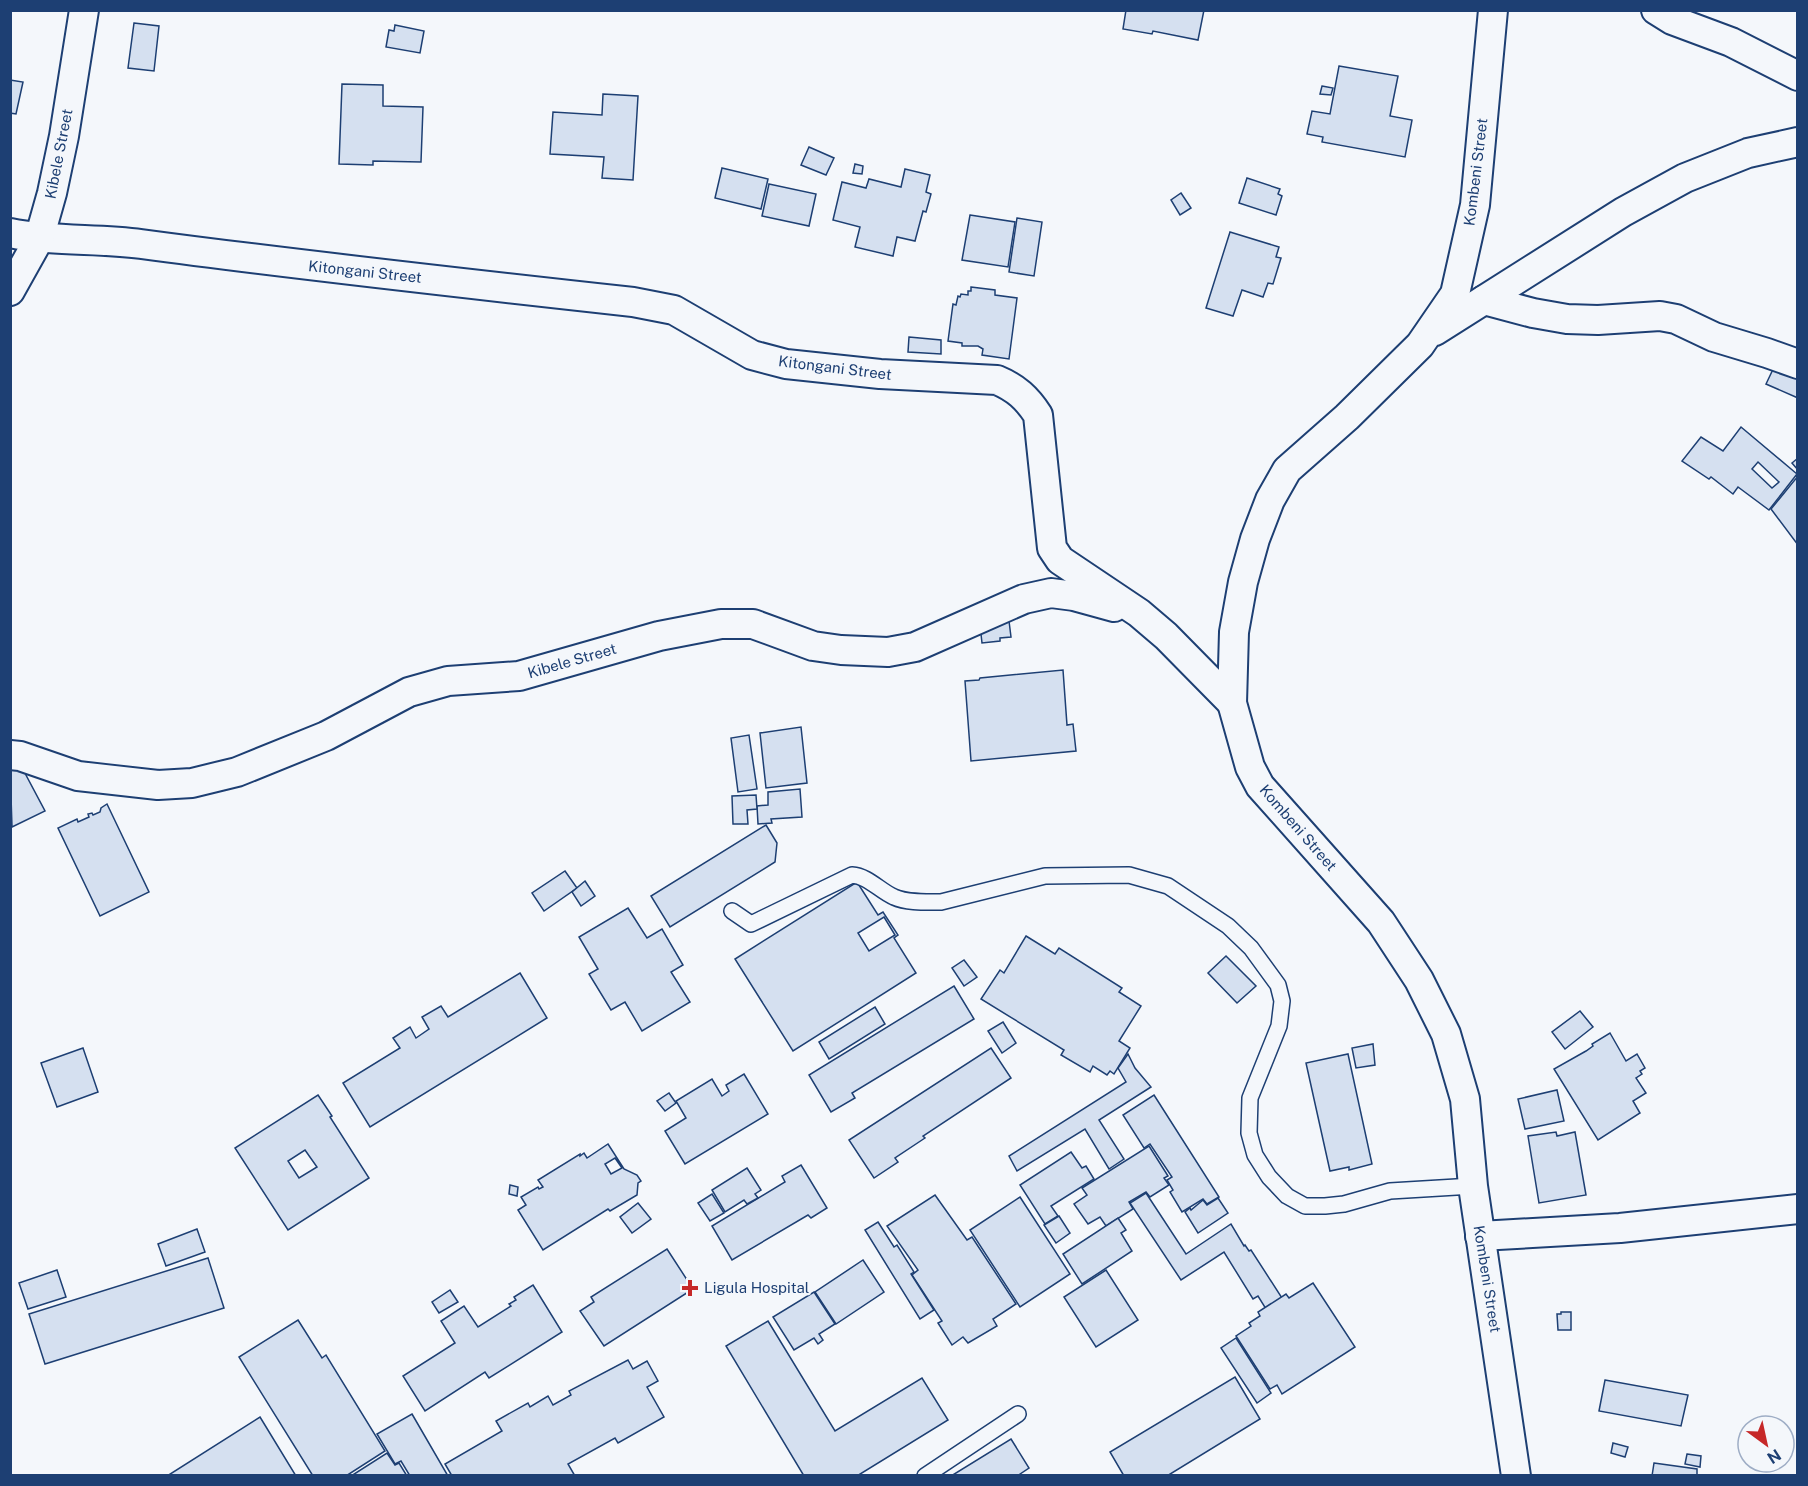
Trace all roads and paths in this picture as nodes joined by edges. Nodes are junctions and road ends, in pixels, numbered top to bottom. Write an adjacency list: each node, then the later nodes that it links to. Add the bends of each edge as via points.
1 (84, 10): 7 (street, Kibele Street, via 64,136)
2 (1493, 10): 10 (street, Kombeni Street, via 1475,205 1455,294)
3 (1656, 10): 4 (street)
4 (1797, 76)
5 (1797, 142): 9 (street, via 1748,153 1684,178)
6 (10, 233): 7 (street, Kitongani Street)
7 (39, 239): 8 (street, Kibele Street); 12 (street, Kitongani Street, via 120,241 633,302 674,310 752,355 786,364 997,380 1028,399 1038,415 1052,549 1060,560)
8 (10, 291)
9 (1485, 300): 10 (street); 11 (street, via 1567,319 1660,316)
10 (1424, 338): 13 (street, Kombeni Street, via 1347,417 1287,470 1270,500 1243,582 1234,632)
11 (1797, 364)
12 (1139, 613): 13 (street, Kitongani Street); 14 (street, Kibele Street, via 1051,593 1024,599 915,647 888,652 813,646 753,624 721,624 659,636 519,676 448,681 409,692 326,736 237,772 192,783 158,785 78,776)
13 (1232, 703): 16 (street, Kombeni Street, via 1250,767 1260,786 1381,922 1419,980 1446,1034 1465,1099)
14 (10, 755)
15 (732, 911): 16 (lane, via 751,924 852,875 895,898 924,902 940,902 1045,876 1129,875 1168,886 1228,926 1251,948 1278,985 1282,1001 1279,1026 1250,1098 1249,1133 1254,1155 1287,1196 1305,1206 1325,1206 1390,1191)
16 (1473, 1186): 18 (street, Kombeni Street)
17 (1797, 1209): 18 (street, via 1620,1228)
18 (1480, 1236): 21 (street, Kombeni Street)
19 (1018, 1414): 20 (lane)
20 (926, 1476)
21 (1516, 1476)

